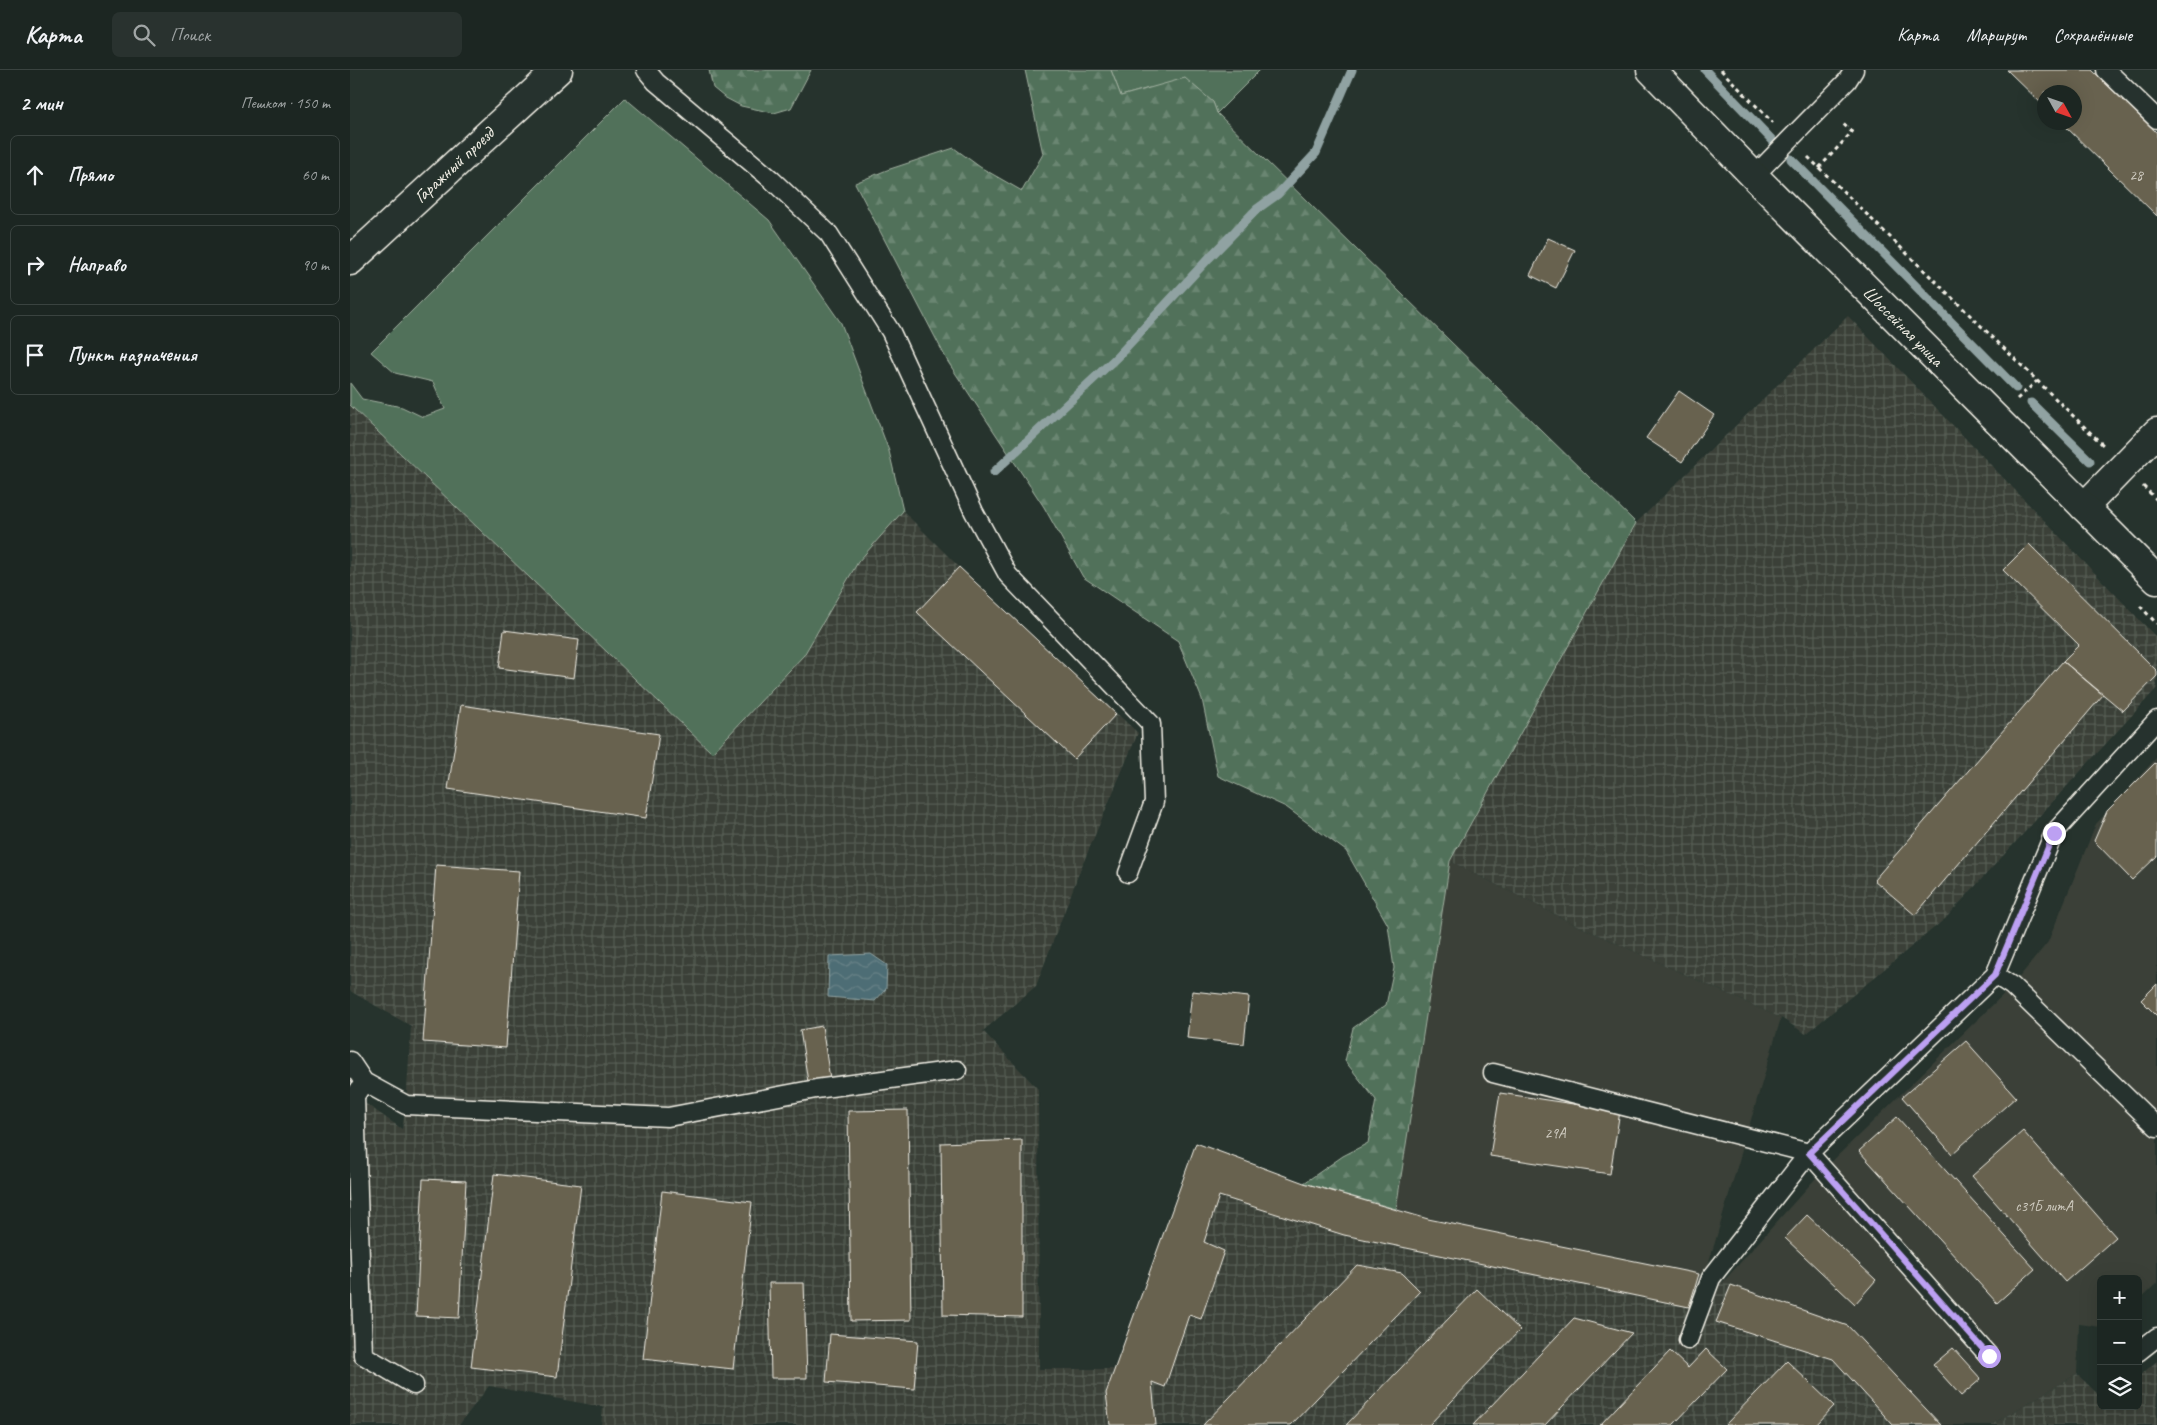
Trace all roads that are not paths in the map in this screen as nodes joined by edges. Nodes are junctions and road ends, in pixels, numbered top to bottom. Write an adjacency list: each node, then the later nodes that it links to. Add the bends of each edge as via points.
1 (558, 70): 8 (main road, Гаражный проезд)
2 (646, 70): 13 (lane, via 772,180 828,234 890,332 974,512 1008,575 1151,724 1154,802)
3 (1651, 70): 7 (main road, Шоссейная улица)
4 (1854, 70): 7 (lane)
5 (2106, 70): 6 (lane)
6 (2157, 119)
7 (1754, 176): 10 (main road, Шоссейная улица)
8 (350, 261)
9 (2157, 432): 10 (main road)
10 (2084, 507): 11 (main road, Шоссейная улица)
11 (2157, 580)
12 (2156, 724): 14 (lane, via 2054,833)
13 (1128, 873)
14 (1995, 975): 19 (lane, via 2012,986); 20 (lane)
15 (350, 1061): 18 (lane)
16 (957, 1070): 18 (lane, via 816,1089 668,1117 406,1105)
17 (1493, 1073): 20 (lane)
18 (364, 1082): 25 (lane, via 355,1096 362,1355)
19 (2157, 1127)
20 (1809, 1153): 22 (lane, via 1711,1278); 24 (lane)
21 (2157, 1337): 23 (lane)
22 (1688, 1340)
23 (2142, 1349)
24 (1989, 1356)
25 (414, 1385)

